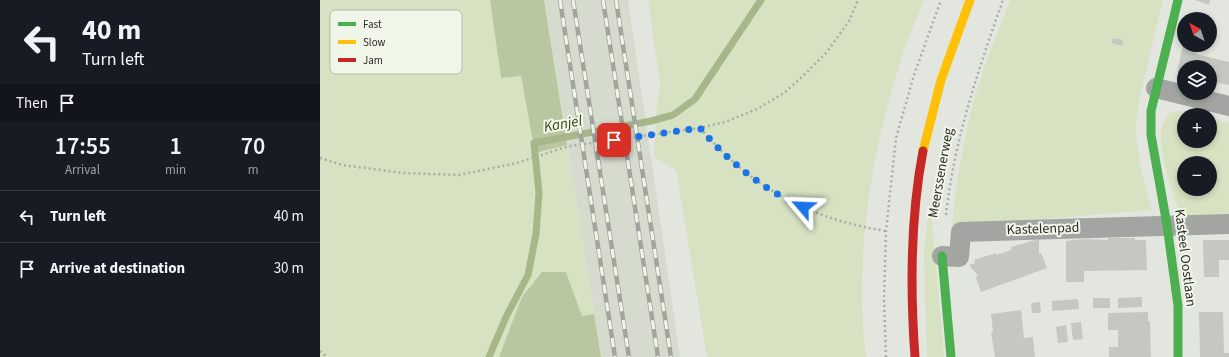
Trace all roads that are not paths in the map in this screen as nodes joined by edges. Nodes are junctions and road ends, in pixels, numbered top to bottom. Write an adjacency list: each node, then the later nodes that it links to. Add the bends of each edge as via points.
1 (970, 0): 8 (street, Meerssenerweg, via 942,77 921,164 912,250)
2 (1178, 0): 3 (street, Kasteel Oostlaan)
3 (1156, 88): 4 (street); 6 (street, Kasteel Oostlaan, via 1151,111 1150,135)
4 (1229, 106)
5 (1229, 224): 6 (street)
6 (1167, 225): 7 (street, Kastelenpad, via 961,232 959,257); 10 (street, Kasteel Oostlaan, via 1178,306)
7 (942, 256): 9 (street)
8 (915, 357)
9 (951, 357)
10 (1178, 357)

